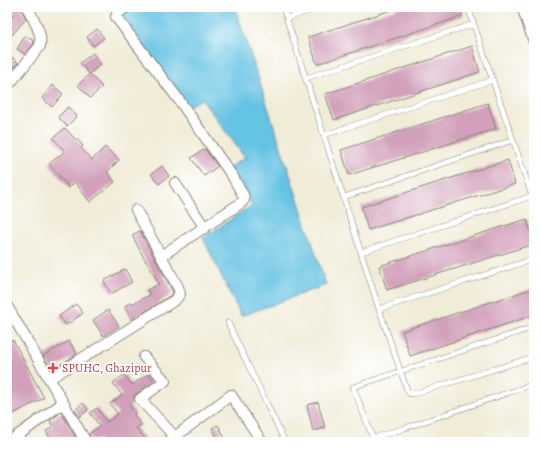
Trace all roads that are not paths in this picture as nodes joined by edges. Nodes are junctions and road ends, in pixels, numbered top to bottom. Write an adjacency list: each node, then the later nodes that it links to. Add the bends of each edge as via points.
1 (27, 7): 12 (street, via 38,28 40,46)
2 (126, 7): 20 (street, via 116,17 179,100 244,197 241,203)
3 (283, 7): 7 (lane)
4 (321, 7): 7 (lane)
5 (468, 7): 8 (lane)
6 (522, 7): 9 (street)
7 (287, 18): 10 (lane)
8 (474, 24): 10 (lane); 11 (lane)
9 (534, 42)
10 (306, 78): 13 (lane)
11 (493, 80): 13 (lane); 14 (lane)
12 (7, 87)
13 (324, 135): 17 (lane)
14 (513, 140): 16 (lane); 17 (lane)
15 (175, 183): 20 (street)
16 (532, 196): 18 (lane); 21 (lane)
17 (344, 197): 21 (lane)
18 (534, 202)
19 (136, 210): 22 (street)
20 (205, 228): 22 (street)
21 (361, 252): 25 (lane)
22 (161, 256): 31 (street, via 178,287 180,294 175,300)
23 (534, 258): 25 (lane)
24 (7, 306): 31 (street)
25 (379, 309): 30 (lane)
26 (228, 323): 38 (lane)
27 (534, 327): 30 (lane)
28 (144, 357): 34 (street, via 165,381 140,399)
29 (534, 357): 30 (lane, via 413,394 407,390)
30 (401, 371): 32 (lane, via 353,387 374,438)
31 (49, 379): 33 (street)
32 (534, 384)
33 (63, 403): 35 (street); 36 (street)
34 (171, 439): 37 (street, via 231,395)
35 (12, 442)
36 (86, 442)
37 (262, 442)
38 (285, 442)

